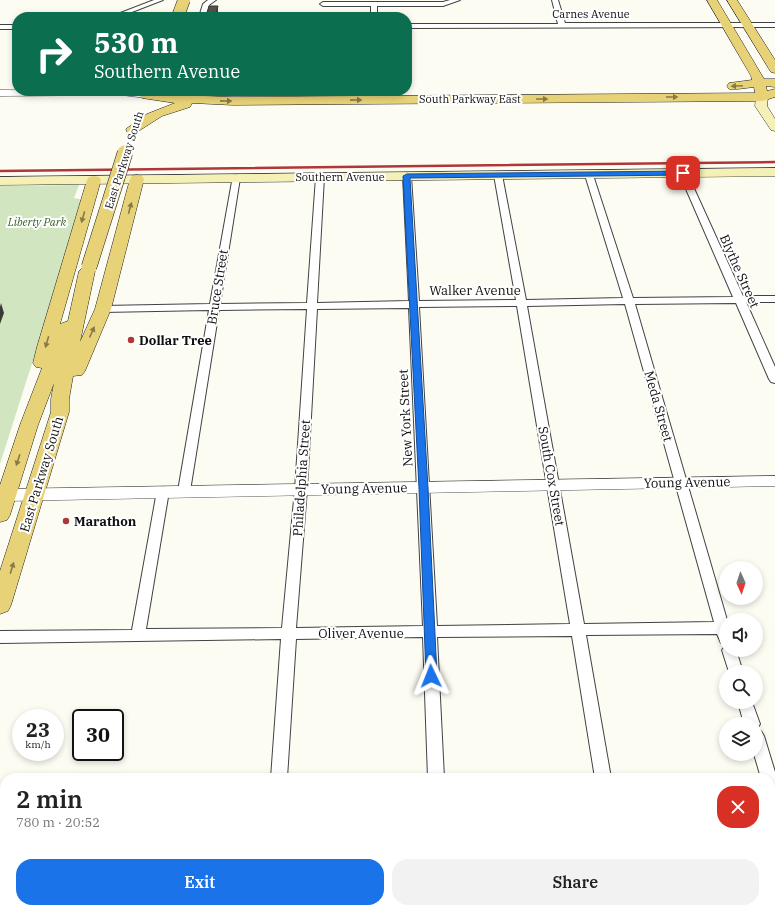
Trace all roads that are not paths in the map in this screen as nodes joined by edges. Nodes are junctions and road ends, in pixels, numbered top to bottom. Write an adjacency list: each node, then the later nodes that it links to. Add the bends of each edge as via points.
1 (160, 0): 10 (street)
2 (184, 0): 11 (main road, bridge)
3 (213, 0): 12 (street, via 206,4)
4 (457, 0): 9 (street, via 443,4)
5 (555, 0): 18 (street)
6 (712, 0): 14 (main road)
7 (732, 0): 15 (main road)
8 (323, 4): 9 (street)
9 (374, 4): 13 (street)
10 (127, 12)
11 (180, 12)
12 (204, 12)
13 (374, 12)
14 (726, 25): 15 (street, Carnes Avenue); 18 (street, Carnes Avenue); 22 (main road)
15 (747, 25): 16 (street, Carnes Avenue); 21 (main road)
16 (775, 25)
17 (412, 26): 18 (street, Carnes Avenue)
18 (562, 26)
19 (0, 27): 20 (street)
20 (12, 27)
21 (775, 69)
22 (759, 83): 23 (main road, South Parkway East); 24 (main road, South Parkway East, one-way to 24, via 735,86); 28 (main road)
23 (775, 83)
24 (412, 90)
25 (0, 93): 26 (street)
26 (12, 93)
27 (412, 95): 28 (main road, South Parkway East, one-way to 28)
28 (770, 95): 33 (main road, via 761,106)
29 (132, 96): 31 (street)
30 (363, 96): 32 (main road, South Parkway East, one-way to 30)
31 (144, 101): 32 (main road, South Parkway East); 34 (main road, East Parkway South)
32 (208, 101): 34 (main road, via 162,110)
33 (775, 128)
34 (132, 129): 45 (main road, East Parkway South, bridge)
35 (775, 172): 36 (main road, Southern Avenue)
36 (683, 173): 38 (main road, Southern Avenue); 47 (street, Blythe Street)
37 (498, 175): 38 (main road, Southern Avenue); 39 (main road, Southern Avenue); 50 (street, South Cox Street)
38 (589, 175): 48 (street, Meda Street)
39 (407, 176): 40 (main road, Southern Avenue); 49 (street, New York Street)
40 (320, 177): 41 (main road, Southern Avenue); 51 (street, Philadelphia Street)
41 (236, 178): 42 (main road, Southern Avenue); 52 (street, Bruce Street)
42 (137, 179): 43 (main road, Southern Avenue); 53 (main road, one-way to 42)
43 (94, 180): 44 (main road, Southern Avenue); 56 (main road, one-way to 56, via 45,347)
44 (0, 181)
45 (88, 269): 55 (main road, East Parkway South, via 62,387); 56 (main road, East Parkway South)
46 (775, 299): 47 (street, Walker Avenue)
47 (739, 300): 48 (street, Walker Avenue); 54 (street, Blythe Street)
48 (629, 302): 50 (street, Walker Avenue); 58 (street, Meda Street)
49 (413, 304): 50 (street, Walker Avenue); 51 (street, Walker Avenue); 60 (street, New York Street)
50 (522, 304): 59 (street, South Cox Street)
51 (313, 306): 52 (street, Walker Avenue); 61 (street, Philadelphia Street)
52 (214, 307): 53 (street, Walker Avenue); 62 (street, Bruce Street)
53 (103, 309): 55 (main road, one-way to 53)
54 (775, 379)
55 (60, 412): 64 (main road, East Parkway South)
56 (29, 425): 65 (main road, East Parkway South, one-way to 65)
57 (775, 480): 58 (street, Young Avenue)
58 (681, 482): 59 (street, Young Avenue); 68 (street, Meda Street)
59 (554, 484): 60 (street, Young Avenue); 69 (street, South Cox Street)
60 (424, 488): 61 (street, Young Avenue); 70 (street, New York Street)
61 (302, 489): 62 (street, Young Avenue); 71 (street, Philadelphia Street)
62 (184, 491): 63 (street, Young Avenue)
63 (163, 492): 64 (street, Young Avenue); 73 (street)
64 (35, 494): 65 (street, Young Avenue); 67 (main road, East Parkway South, one-way to 64)
65 (4, 495): 66 (main road, East Parkway South)
66 (0, 515)
67 (0, 605)
68 (719, 616)
69 (577, 629): 70 (street, Oliver Avenue); 72 (street, Oliver Avenue); 78 (street, South Cox Street)
70 (429, 632): 71 (street, Oliver Avenue); 77 (street, New York Street)
71 (289, 633): 73 (street, Oliver Avenue); 76 (street, Philadelphia Street)
72 (719, 634)
73 (138, 635): 74 (street, Oliver Avenue)
74 (0, 637)
75 (763, 759): 79 (street)
76 (279, 773)
77 (436, 773)
78 (602, 773)
79 (767, 773)

